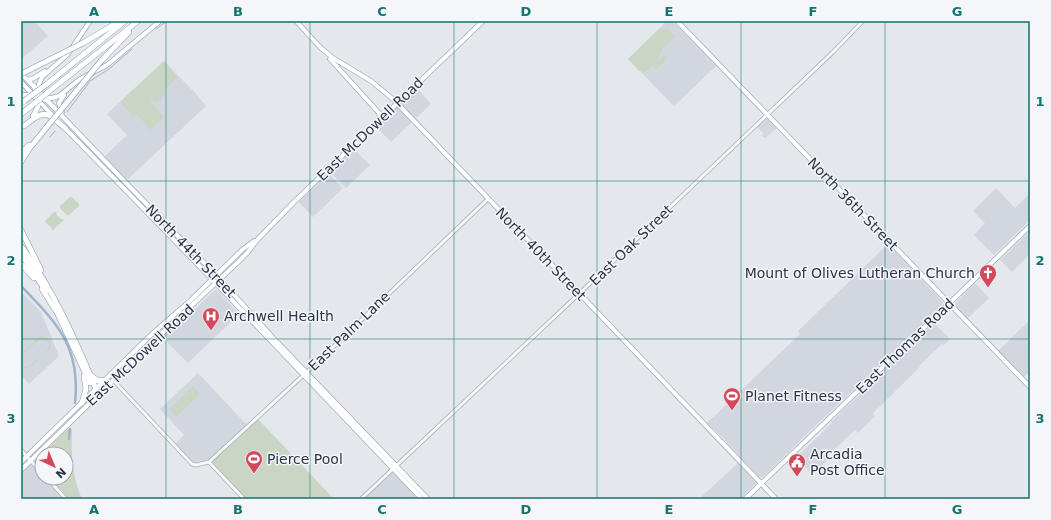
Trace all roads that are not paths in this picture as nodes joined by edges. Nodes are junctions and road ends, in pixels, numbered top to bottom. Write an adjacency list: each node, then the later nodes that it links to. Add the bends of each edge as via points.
1 (90, 21): 12 (main road, via 71,51)
2 (120, 21): 13 (highway, bridge)
3 (125, 21): 20 (highway, bridge)
4 (138, 21): 22 (highway, bridge)
5 (142, 21): 26 (highway, bridge, via 101,61)
6 (160, 21): 16 (main road, via 110,62)
7 (296, 21): 11 (main road, North 40th Street)
8 (483, 21): 21 (main road, East McDowell Road)
9 (677, 21): 23 (main road, North 36th Street)
10 (863, 21): 23 (street, East Oak Street)
11 (324, 51): 21 (main road, North 40th Street, via 342,65 371,81); 24 (main road, via 379,113)
12 (61, 61): 14 (main road); 19 (main road, via 42,77 39,84)
13 (21, 75): 14 (main road)
14 (28, 80): 17 (main road)
15 (21, 82): 19 (main road, North 44th Street)
16 (74, 84): 19 (main road, via 59,96); 25 (main road, via 59,103 60,110)
17 (34, 86): 19 (highway)
18 (21, 96): 19 (highway)
19 (40, 97): 25 (main road, North 44th Street); 27 (highway, via 36,112); 28 (main road, North 44th Street, via 43,105)
20 (23, 103)
21 (397, 103): 24 (main road, East McDowell Road); 34 (main road, North 40th Street)
22 (21, 114)
23 (767, 115): 45 (street, East Oak Street); 46 (main road, North 36th Street)
24 (380, 119): 37 (main road, East McDowell Road)
25 (70, 124): 29 (main road, North 44th Street)
26 (46, 127): 30 (highway); 32 (highway)
27 (22, 128): 28 (highway, via 36,116 44,114)
28 (66, 129): 31 (main road, North 44th Street)
29 (94, 150): 31 (main road); 33 (main road, North 44th Street)
30 (21, 153)
31 (94, 157): 33 (main road); 42 (main road, North 44th Street)
32 (21, 162)
33 (113, 170): 41 (main road, North 44th Street)
34 (488, 199): 45 (main road, North 40th Street); 59 (street, East Palm Lane)
35 (1030, 226): 46 (main road, East Thomas Road)
36 (21, 230): 51 (highway)
37 (258, 239): 41 (main road, East McDowell Road, via 242,250); 43 (main road, East McDowell Road, via 248,253)
38 (21, 246): 51 (highway, via 39,272)
39 (21, 254): 47 (highway)
40 (21, 264): 47 (highway, via 37,282)
41 (216, 276): 42 (main road, East McDowell Road); 43 (main road, North 44th Street)
42 (212, 280): 44 (main road, North 44th Street); 48 (main road, East McDowell Road)
43 (220, 280): 44 (main road, East McDowell Road); 59 (main road, North 44th Street)
44 (216, 284): 49 (main road, East McDowell Road); 59 (main road, North 44th Street)
45 (580, 294): 73 (street, East Oak Street); 75 (main road, North 40th Street)
46 (949, 304): 62 (main road, North 36th Street); 75 (main road, East Thomas Road)
47 (59, 316): 55 (highway)
48 (169, 320): 49 (main road); 50 (main road, East McDowell Road)
49 (173, 323): 52 (main road, East McDowell Road)
50 (164, 324): 52 (main road); 53 (main road, East McDowell Road)
51 (69, 327): 58 (highway)
52 (168, 328): 54 (main road, East McDowell Road)
53 (136, 350): 54 (main road); 56 (main road, East McDowell Road)
54 (143, 352): 57 (main road, East McDowell Road)
55 (79, 358): 63 (highway); 64 (highway, via 86,384)
56 (119, 366): 57 (main road); 60 (main road, East McDowell Road); 61 (main road, via 112,376)
57 (125, 368): 61 (main road, East McDowell Road)
58 (90, 373): 60 (highway, via 96,381); 63 (highway)
59 (304, 373): 71 (street, East Palm Lane); 73 (main road, North 44th Street)
60 (105, 380): 63 (main road, East McDowell Road)
61 (113, 380): 63 (main road, East McDowell Road); 71 (street, via 192,464)
62 (1030, 387)
63 (97, 392): 64 (main road, East McDowell Road); 66 (main road, East McDowell Road)
64 (82, 402): 65 (main road, East McDowell Road)
65 (55, 430): 66 (main road); 68 (main road, East McDowell Road)
66 (59, 434): 69 (main road, East McDowell Road)
67 (21, 450): 68 (street)
68 (27, 456): 69 (street); 70 (main road, East McDowell Road)
69 (31, 461): 72 (street); 74 (main road, East McDowell Road)
70 (21, 462)
71 (209, 462): 78 (street)
72 (34, 464)
73 (394, 468): 79 (street, East Oak Street); 80 (main road, North 44th Street); 81 (main road, North 44th Street)
74 (21, 470)
75 (762, 484): 82 (main road, East Thomas Road); 83 (main road, North 40th Street)
76 (54, 486): 77 (street)
77 (66, 499)
78 (244, 499)
79 (361, 499)
80 (422, 499)
81 (428, 499)
82 (745, 499)
83 (776, 499)

